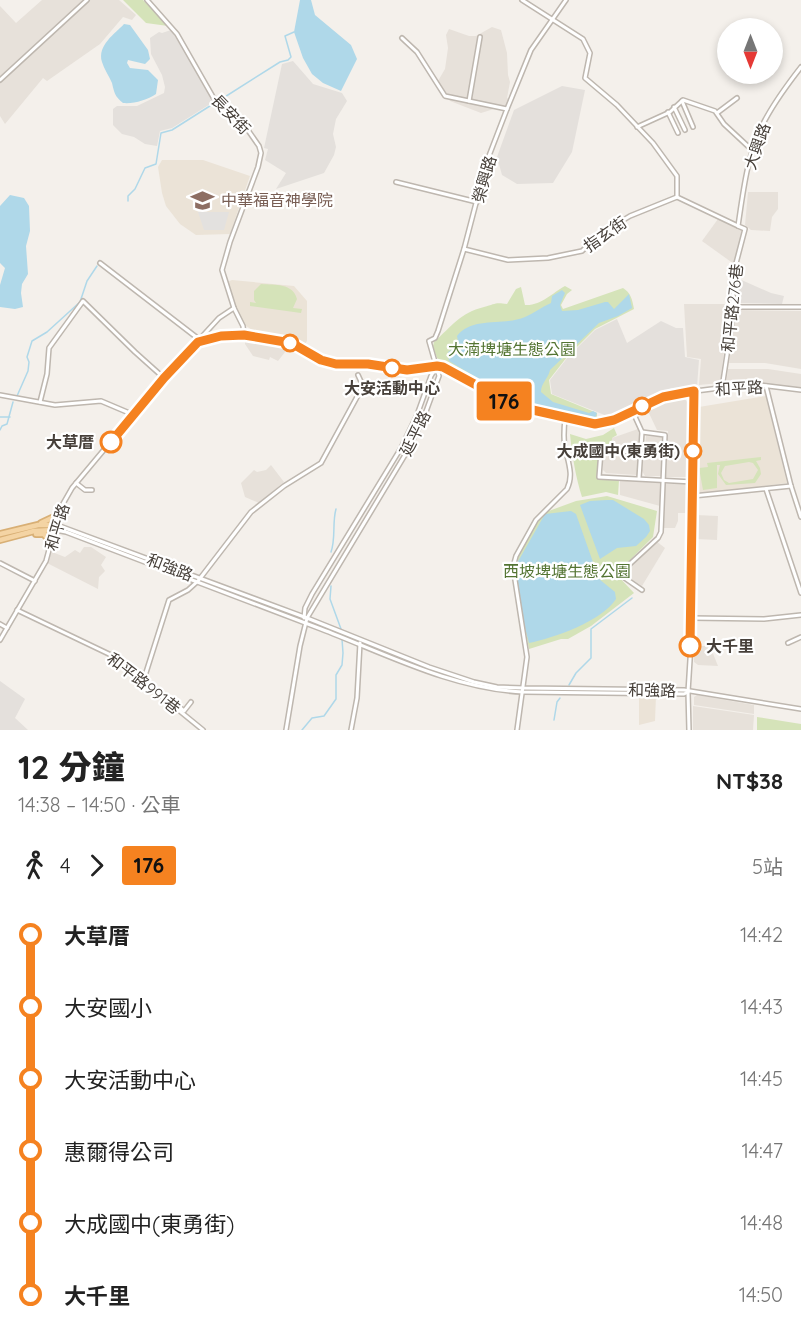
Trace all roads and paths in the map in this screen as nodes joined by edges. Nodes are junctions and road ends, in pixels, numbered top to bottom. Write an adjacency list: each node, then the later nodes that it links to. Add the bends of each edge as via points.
1 (87, 0): 9 (street)
2 (147, 0): 30 (street, 長安街, via 177,34 213,97 243,123 261,153 222,270)
3 (522, 0): 5 (street)
4 (566, 0): 5 (street, 榮興路)
5 (552, 19): 14 (street, 榮興路, via 531,50); 17 (street, via 583,39 590,53 585,78)
6 (480, 36): 11 (street)
7 (402, 38): 11 (street, via 417,52 445,96)
8 (801, 67): 21 (street, 大興路, via 761,126)
9 (0, 80)
10 (737, 98): 16 (street)
11 (469, 101): 14 (street)
12 (682, 101): 13 (street); 16 (street); 18 (street)
13 (675, 107): 15 (street); 19 (street)
14 (507, 109): 24 (street, 榮興路, via 487,161)
15 (668, 112): 17 (street); 20 (street)
16 (717, 113): 21 (street)
17 (637, 127): 23 (street, via 677,176)
18 (693, 127)
19 (685, 130)
20 (678, 133)
21 (753, 150): 25 (street, 大興路)
22 (396, 182): 24 (street)
23 (677, 197): 25 (street); 26 (street, 指玄街, via 630,216 600,234 582,251 508,260)
24 (477, 202): 26 (street, 榮興路)
25 (738, 226): 28 (street, 和平路276巷, via 745,230 734,270)
26 (464, 249): 33 (street, 榮興路, via 438,331 429,341)
27 (100, 263): 32 (street)
28 (733, 307): 29 (street); 37 (street, 和平路276巷)
29 (801, 307)
30 (234, 308): 31 (street, 長安街); 32 (street, 和平路, via 219,318)
31 (244, 335): 32 (street); 33 (street, via 295,345 336,364 407,370)
32 (199, 341): 35 (street, 和平路)
33 (437, 366): 44 (street, 和平路, via 515,406); 71 (street, 延平路, via 401,448 312,594 305,608); 71 (street, 延平路, via 439,376 416,435)
34 (358, 375): 64 (street, via 363,386 321,463 251,512)
35 (164, 378): 41 (street, via 83,301 49,348); 43 (street, 和平路)
36 (766, 386): 37 (street, 和平路); 38 (street, 和平路); 51 (street)
37 (722, 388): 39 (street, 和平路)
38 (801, 390)
39 (694, 391): 42 (street, 和平路, via 663,397); 49 (street)
40 (0, 395): 41 (street)
41 (40, 402): 43 (street, via 64,405 101,400)
42 (632, 410): 44 (street, 和平路, via 595,424); 45 (street)
43 (134, 415): 50 (street, 和平路)
44 (565, 417): 79 (street, via 569,484 536,520 513,567 527,657)
45 (642, 432): 46 (street); 48 (street, via 665,435)
46 (640, 452): 47 (street); 47 (street, via 601,451 599,477)
47 (639, 478): 48 (street)
48 (663, 480): 49 (street); 66 (street, via 659,536 620,574)
49 (693, 482): 54 (street)
50 (76, 483): 53 (street, via 85,490); 55 (street, 和平路)
51 (791, 486): 52 (street); 56 (street)
52 (766, 489): 54 (street); 67 (street)
53 (93, 490)
54 (693, 496): 70 (street)
55 (58, 515): 57 (main road); 58 (street, 和平路)
56 (801, 517)
57 (38, 525): 58 (main road); 59 (main road)
58 (55, 527): 60 (main road); 62 (street, 和平路); 64 (street, 和強路)
59 (0, 534)
60 (13, 537): 61 (main road); 62 (main road, via 42,534)
61 (0, 540)
62 (52, 544): 65 (street, 和平路)
63 (0, 563): 65 (street)
64 (199, 580): 71 (street, 和強路); 78 (street, via 166,605)
65 (34, 581): 68 (street, 和平路)
66 (642, 590)
67 (801, 592)
68 (17, 610): 73 (street, 和平路); 78 (street, 和平路991巷, via 104,651)
69 (801, 615): 70 (street)
70 (691, 618): 80 (street)
71 (306, 619): 76 (street, 和強路); 85 (street, 延平路)
72 (0, 624): 73 (street)
73 (7, 628): 75 (street, 和平路)
74 (801, 637): 77 (street)
75 (0, 640)
76 (361, 642): 79 (street, 和強路, via 474,682); 86 (street)
77 (788, 643)
78 (143, 682): 84 (street, 和平路991巷)
79 (524, 690): 80 (street, 和強路); 87 (street)
80 (688, 692): 83 (street, 和強路); 88 (street)
81 (191, 702): 82 (street, via 184,711)
82 (177, 705)
83 (801, 709)
84 (203, 730)
85 (286, 730)
86 (351, 730)
87 (517, 730)
88 (689, 730)

